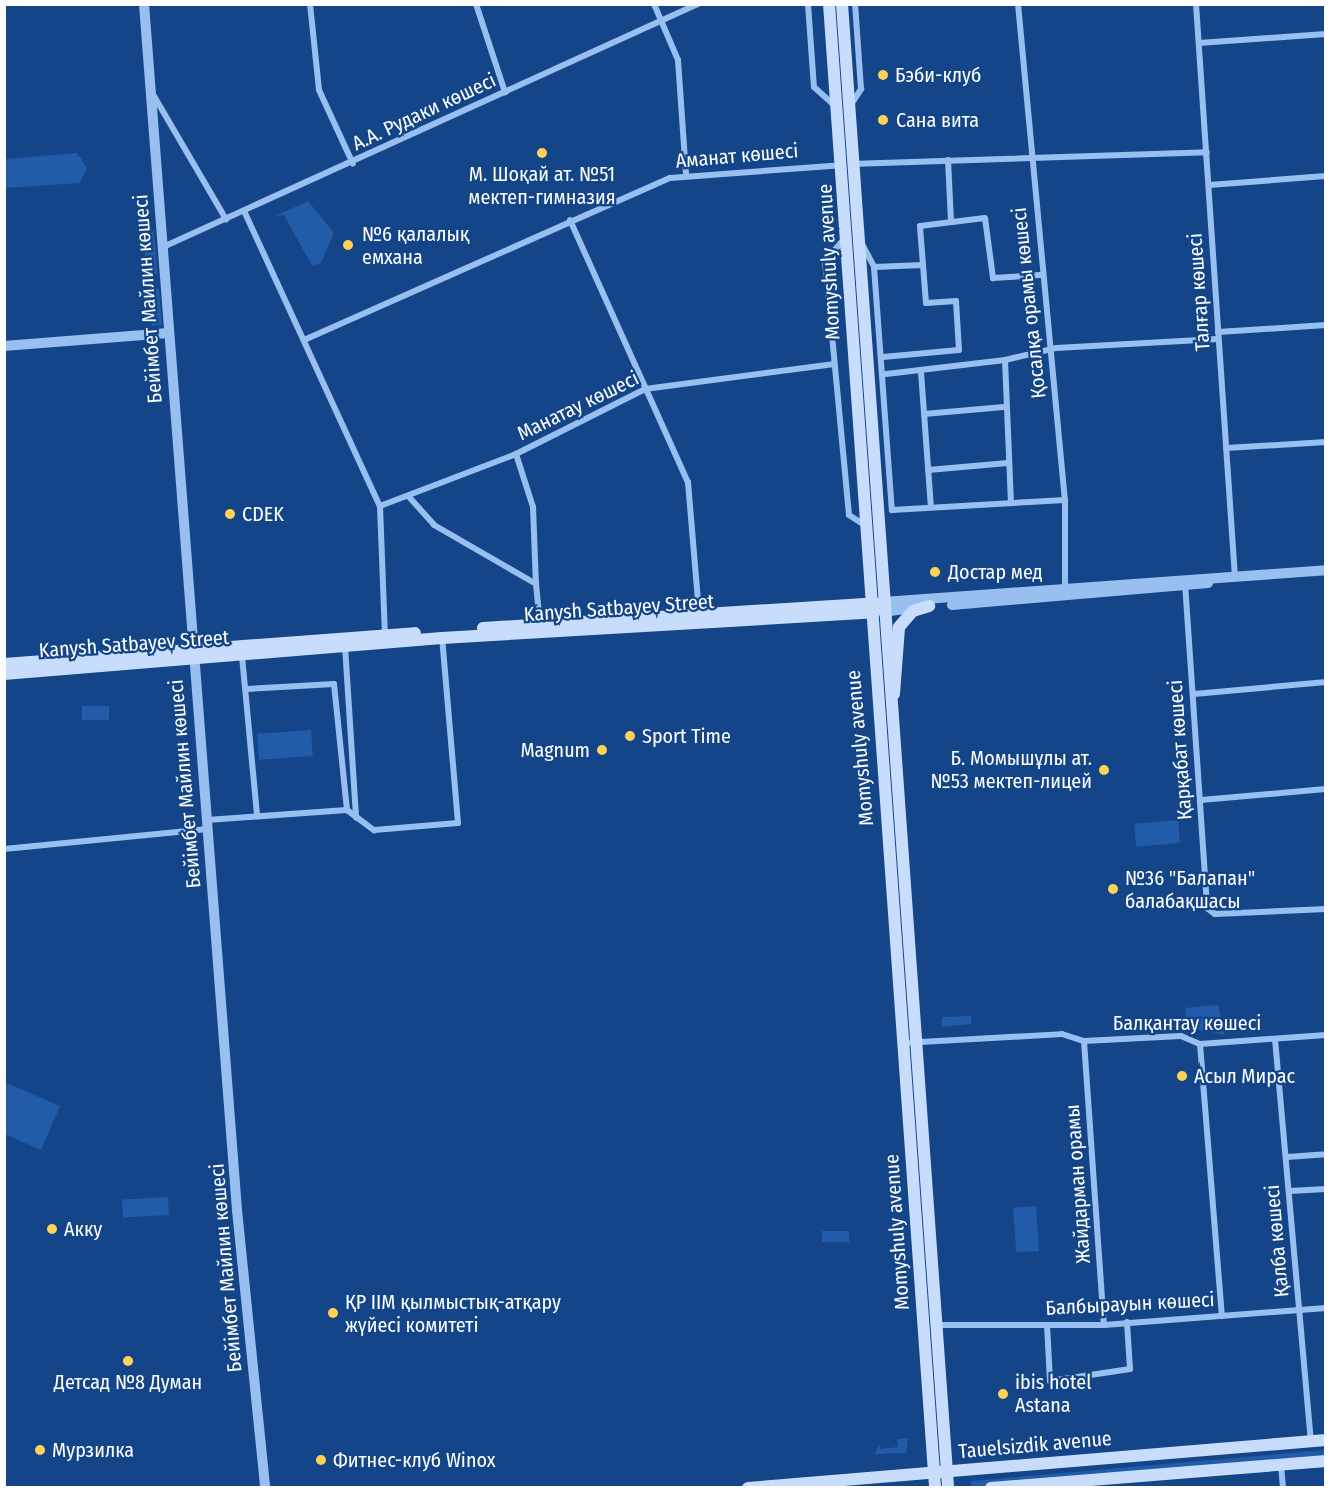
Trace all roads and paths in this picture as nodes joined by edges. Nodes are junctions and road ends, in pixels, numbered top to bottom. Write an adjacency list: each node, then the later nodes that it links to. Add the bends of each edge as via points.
1 (144, 4): 15 (street, Бейімбет Майлин көшесі)
2 (310, 4): 21 (street, via 319,90)
3 (476, 4): 16 (street)
4 (654, 4): 12 (street)
5 (698, 4): 12 (street, А.А. Рудаки көшесі)
6 (808, 4): 17 (street, via 814,87)
7 (829, 4): 17 (main road, Momyshuly avenue)
8 (842, 4): 17 (main road, Momyshuly avenue)
9 (855, 4): 17 (street, via 861,89)
10 (1018, 4): 19 (street, Қосалқа орамы көшесі)
11 (1196, 4): 14 (street, Талғар көшесі)
12 (661, 23): 16 (street, А.А. Рудаки көшесі); 23 (street, via 678,60)
13 (1326, 34): 14 (street)
14 (1199, 43): 18 (street, Талғар көшесі)
15 (150, 89): 27 (street); 31 (street, Бейімбет Майлин көшесі)
16 (505, 92): 21 (street, А.А. Рудаки көшесі)
17 (843, 107): 22 (main road, Momyshuly avenue)
18 (1207, 152): 19 (street, Аманат көшесі); 25 (street, Талғар көшесі)
19 (1030, 158): 20 (street, Аманат көшесі); 34 (street, Қосалқа орамы көшесі)
20 (948, 160): 22 (street, Аманат көшесі); 29 (street)
21 (353, 164): 26 (street, А.А. Рудаки көшесі)
22 (848, 164): 23 (street, Аманат көшесі); 30 (main road, Momyshuly avenue)
23 (686, 175): 28 (street, Аманат көшесі)
24 (1326, 176): 25 (street)
25 (1209, 185): 37 (street, Талғар көшесі)
26 (245, 213): 27 (street, А.А. Рудаки көшесі); 38 (street)
27 (226, 219): 31 (street, А.А. Рудаки көшесі)
28 (570, 220): 38 (street, Аманат көшесі); 46 (street)
29 (951, 222): 32 (street, via 920,226); 34 (street, via 985,218 993,278)
30 (853, 237): 33 (street); 43 (street, via 825,261); 52 (main road, Momyshuly avenue); 61 (main road, Momyshuly avenue)
31 (162, 247): 36 (street, Бейімбет Майлин көшесі)
32 (923, 265): 33 (street); 41 (street, via 926,303 956,301 959,350)
33 (874, 267): 41 (street)
34 (1040, 275): 40 (street, Қосалқа орамы көшесі)
35 (1326, 325): 37 (street)
36 (168, 333): 39 (street); 75 (street, Бейімбет Майлин көшесі)
37 (1218, 335): 40 (street); 50 (street, Талғар көшесі)
38 (304, 340): 59 (street)
39 (4, 346)
40 (1052, 349): 42 (street); 57 (street, Қосалқа орамы көшесі)
41 (884, 357): 45 (street)
42 (1005, 360): 44 (street); 47 (street)
43 (834, 364): 46 (street, Манатау көшесі); 61 (street, via 849,515)
44 (921, 372): 45 (street); 48 (street)
45 (886, 374): 51 (street)
46 (645, 389): 53 (street, Манатау көшесі); 70 (street, via 688,482)
47 (1004, 407): 48 (street); 54 (street)
48 (924, 414): 55 (street)
49 (1326, 442): 50 (street)
50 (1226, 448): 63 (street, Талғар көшесі)
51 (890, 451): 52 (street); 60 (street, via 892,510)
52 (873, 452): 68 (main road, Momyshuly avenue)
53 (516, 454): 56 (street, Манатау көшесі); 64 (street, via 532,507)
54 (1008, 463): 55 (street); 58 (street)
55 (928, 470): 60 (street)
56 (410, 498): 59 (street, Манатау көшесі); 64 (street, via 434,525)
57 (1065, 500): 58 (street); 66 (street, Қосалқа орамы көшесі)
58 (1011, 502): 60 (street)
59 (380, 506): 72 (street)
60 (931, 507)
61 (863, 524): 69 (main road, Momyshuly avenue)
62 (1326, 570): 63 (street, Kanysh Satbayev Street)
63 (1234, 577): 65 (street, Kanysh Satbayev Street)
64 (537, 584): 71 (street)
65 (1185, 584): 66 (street, Kanysh Satbayev Street); 81 (street, Қарқабат көшесі)
66 (1065, 594): 67 (street, Kanysh Satbayev Street); 68 (street, Kanysh Satbayev Street)
67 (929, 606): 68 (street, Kanysh Satbayev Street); 82 (main road, via 913,611 898,627)
68 (883, 607): 69 (main road, Kanysh Satbayev Street); 82 (main road, Momyshuly avenue)
69 (868, 608): 70 (main road, Kanysh Satbayev Street); 71 (main road, Kanysh Satbayev Street); 94 (main road, Momyshuly avenue)
70 (699, 613): 71 (main road, Kanysh Satbayev Street)
71 (541, 629): 72 (main road, Kanysh Satbayev Street); 73 (main road, Kanysh Satbayev Street)
72 (385, 635): 74 (main road, Kanysh Satbayev Street)
73 (442, 638): 74 (main road, Kanysh Satbayev Street); 87 (street, via 458,823 374,830)
74 (344, 643): 75 (main road, Kanysh Satbayev Street); 76 (main road, Kanysh Satbayev Street); 87 (street)
75 (193, 654): 76 (main road, Kanysh Satbayev Street); 77 (main road, Kanysh Satbayev Street); 78 (main road, Kanysh Satbayev Street); 88 (street, Бейімбет Майлин көшесі)
76 (242, 656): 80 (street)
77 (4, 664)
78 (4, 674)
79 (1326, 682): 81 (street)
80 (247, 689): 85 (street, via 334,684); 86 (street)
81 (1194, 694): 84 (street, Қарқабат көшесі)
82 (891, 710): 94 (main road, Momyshuly avenue)
83 (1326, 789): 84 (street)
84 (1201, 800): 90 (street, Қарқабат көшесі, via 1207,908 1215,914)
85 (347, 810): 86 (street); 87 (street)
86 (256, 816): 88 (street)
87 (356, 819)
88 (207, 824): 89 (street); 113 (street, Бейімбет Майлин көшесі)
89 (4, 849)
90 (1326, 909)
91 (1326, 1035): 92 (street, Балқантау көшесі)
92 (1275, 1039): 95 (street, Балқантау көшесі); 97 (street, Қалба көшесі)
93 (1084, 1041): 94 (street, Балқантау көшесі, via 1062,1034); 95 (street, Балқантау көшесі, via 1181,1036); 106 (street, Жайдарман орамы)
94 (909, 1042): 104 (main road, Momyshuly avenue); 112 (main road, Momyshuly avenue)
95 (1200, 1044): 102 (street)
96 (1326, 1155): 97 (street)
97 (1287, 1157): 99 (street, Қалба көшесі)
98 (1326, 1189): 99 (street)
99 (1290, 1191): 101 (street, Қалба көшесі)
100 (1326, 1308): 101 (street, Балбырауын көшесі)
101 (1300, 1310): 102 (street, Балбырауын көшесі); 108 (street, Қалба көшесі)
102 (1222, 1316): 103 (street, Балбырауын көшесі)
103 (1127, 1322): 105 (street, via 1130,1369 1050,1381); 106 (street, Балбырауын көшесі)
104 (936, 1325): 105 (street, Балбырауын көшесі); 111 (main road, Momyshuly avenue)
105 (1047, 1325): 106 (street, Балбырауын көшесі)
106 (1104, 1325)
107 (1326, 1440): 108 (main road, Tauelsizdik avenue)
108 (1311, 1442): 111 (main road, Tauelsizdik avenue)
109 (1326, 1461): 110 (main road, Tauelsizdik avenue)
110 (1281, 1465): 117 (main road, Tauelsizdik avenue); 118 (street)
111 (947, 1471): 112 (main road, Tauelsizdik avenue); 116 (main road, Momyshuly avenue)
112 (934, 1473): 114 (main road, Tauelsizdik avenue); 115 (main road, Momyshuly avenue)
113 (265, 1488)
114 (748, 1488)
115 (935, 1488)
116 (948, 1488)
117 (991, 1488)
118 (1283, 1488)

